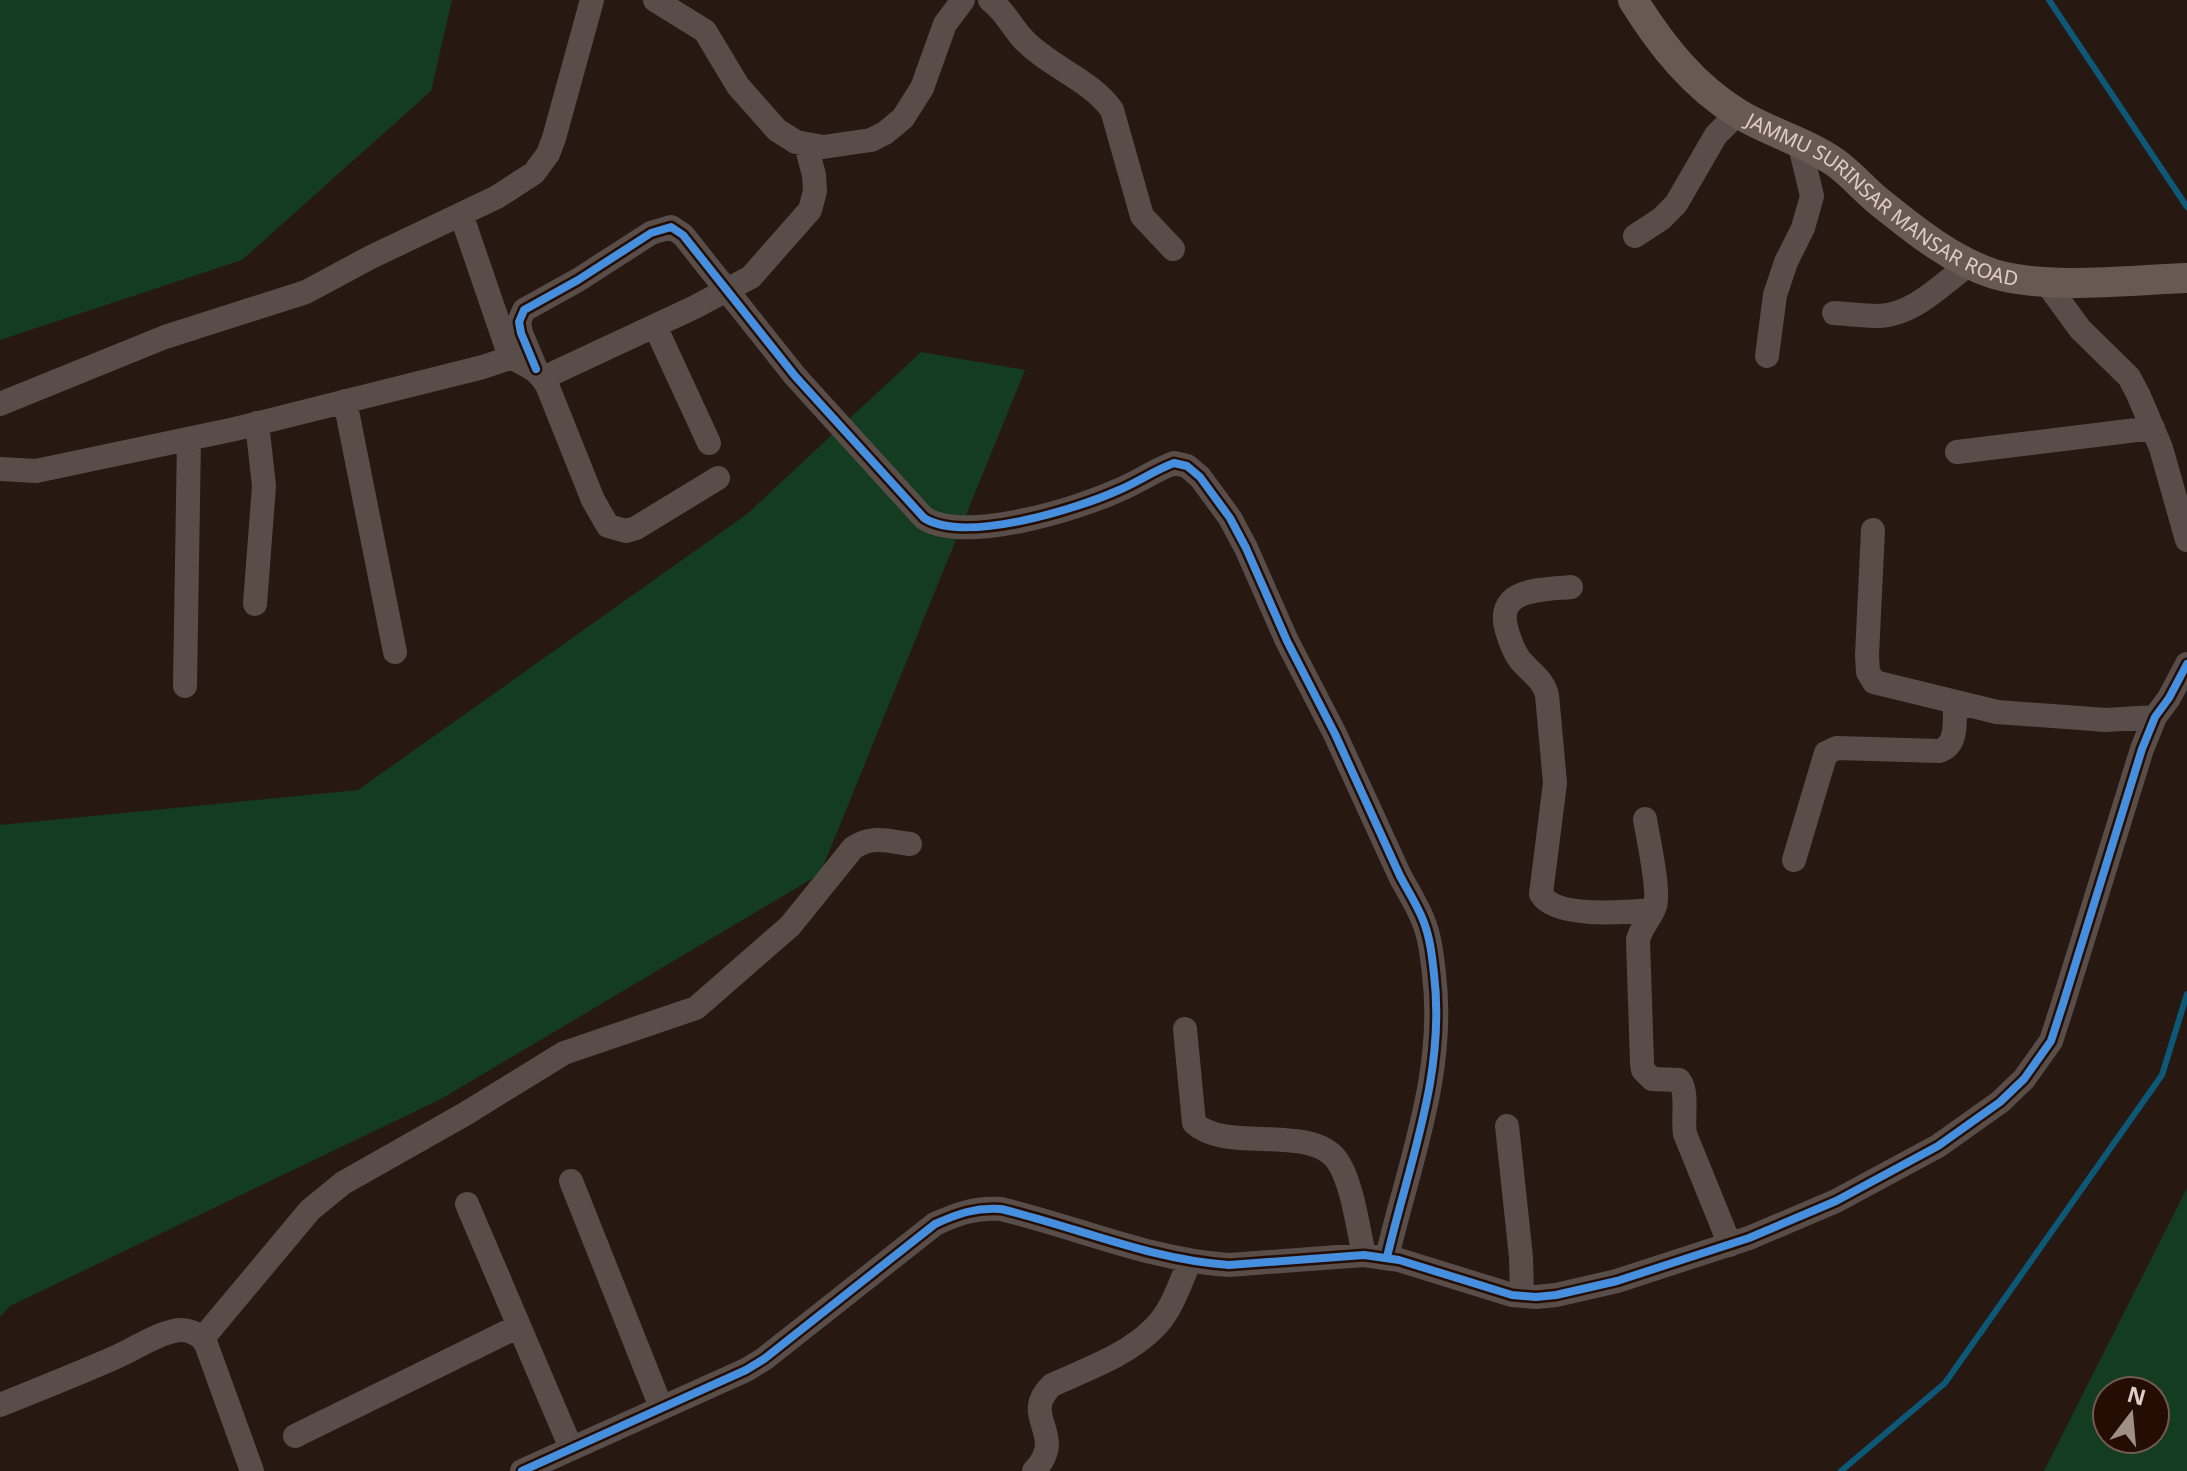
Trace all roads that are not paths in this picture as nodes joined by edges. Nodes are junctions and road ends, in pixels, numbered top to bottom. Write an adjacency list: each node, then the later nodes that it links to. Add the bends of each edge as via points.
1 (592, 0): 9 (street, via 548,154 534,173)
2 (655, 0): 8 (street, via 705,31 751,104 777,130)
3 (963, 0): 8 (street, via 945,24 922,88 903,118 871,140)
4 (990, 0): 11 (street, via 1023,39 1105,100 1142,216)
5 (1633, 0): 6 (main road, JAMMU SURINSAR MANSAR ROAD, via 1681,67)
6 (1738, 113): 7 (main road, JAMMU SURINSAR MANSAR ROAD); 10 (street, via 1716,135 1676,204)
7 (1799, 142): 12 (main road, JAMMU SURINSAR MANSAR ROAD, via 1840,166 1926,238); 18 (street, via 1812,196 1775,295)
8 (806, 145): 15 (street, via 815,191 810,210 762,267)
9 (461, 214): 19 (street); 22 (street, via 306,292 165,337)
10 (1635, 236)
11 (1173, 249)
12 (1969, 264): 14 (main road, JAMMU SURINSAR MANSAR ROAD, via 1995,274); 16 (street, via 1896,314)
13 (2187, 278): 14 (main road, JAMMU SURINSAR MANSAR ROAD)
14 (2045, 281): 24 (street, via 2080,329 2129,377)
15 (726, 292): 17 (street); 20 (street, via 677,229 651,233 524,310 521,333); 48 (street, via 795,376 936,526 1040,517 1086,504 1174,463 1200,477 1230,518 1424,921 1431,949 1438,1024 1432,1084)
16 (1834, 313)
17 (655, 326): 20 (street); 26 (street)
18 (1767, 356)
19 (512, 357): 20 (street); 21 (street)
20 (539, 373): 29 (street, via 608,526 636,528)
21 (345, 401): 23 (street); 34 (street)
22 (0, 404)
23 (257, 423): 25 (street); 33 (street, via 264,486)
24 (2153, 428): 27 (street); 31 (street)
25 (189, 439): 28 (street, via 36,471); 36 (street)
26 (709, 443)
27 (1957, 452)
28 (0, 469)
29 (718, 478)
30 (1873, 530): 37 (street, via 1870,678)
31 (2187, 540)
32 (1571, 587): 42 (street, via 1516,596 1503,615 1515,652 1547,695 1555,783 1541,894 1547,903 1577,910)
33 (255, 604)
34 (395, 652)
35 (2187, 664): 38 (street)
36 (185, 686)
37 (1955, 703): 38 (street, via 2040,717); 41 (street, via 1953,735 1946,749 1837,748 1826,753)
38 (2155, 717): 47 (street, via 2051,1041 2032,1069 2000,1102 1938,1146 1836,1201)
39 (1645, 819): 42 (street, via 1656,897)
40 (910, 844): 52 (street, via 875,838 853,848 790,926 696,1008 564,1053 343,1183 310,1210)
41 (1794, 860)
42 (1653, 910): 47 (street, via 1641,929 1637,952 1643,1070 1652,1079 1676,1079 1683,1086 1685,1134)
43 (1185, 1029): 48 (street, via 1194,1123 1213,1134 1264,1137 1330,1153)
44 (1507, 1126): 50 (street)
45 (571, 1181): 54 (street)
46 (467, 1204): 51 (street)
47 (1730, 1245): 50 (street, via 1617,1281 1556,1295)
48 (1376, 1256): 49 (street, via 1229,1265); 50 (street)
49 (1190, 1261): 54 (street, via 1001,1209 959,1213 887,1259 764,1359); 59 (street, via 1156,1326 1122,1352 1045,1392 1040,1412 1049,1448)
50 (1522, 1296)
51 (519, 1326): 55 (street); 56 (street)
52 (203, 1338): 53 (street, via 176,1330); 57 (street)
53 (0, 1405)
54 (661, 1407): 56 (street)
55 (295, 1436)
56 (571, 1448): 58 (street)
57 (252, 1471)
58 (522, 1471)
59 (1034, 1471)

